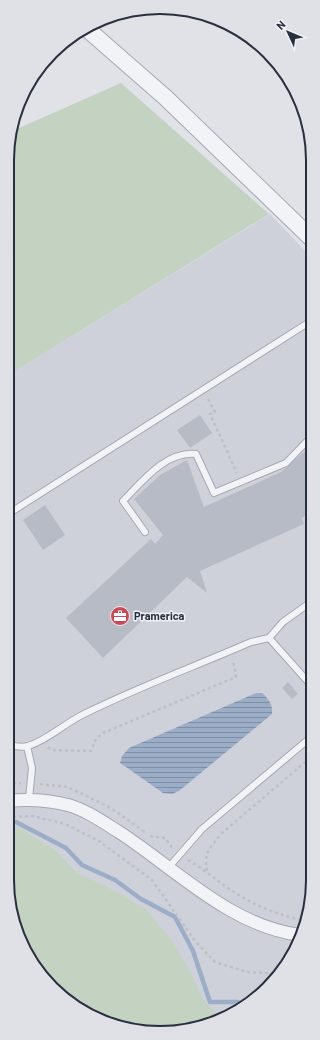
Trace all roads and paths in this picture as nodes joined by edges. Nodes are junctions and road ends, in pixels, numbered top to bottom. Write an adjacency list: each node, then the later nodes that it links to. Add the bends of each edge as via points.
1 (90, 32): 2 (street, via 166,98)
2 (306, 233)
3 (306, 324): 4 (lane)
4 (203, 389): 6 (path, via 215,412 210,414); 7 (lane)
5 (306, 442): 6 (lane, via 286,462)
6 (241, 482): 8 (lane, via 214,493 196,454 185,453 158,466 123,501)
7 (14, 510)
8 (145, 532)
9 (306, 606): 10 (lane, via 283,622)
10 (269, 638): 11 (lane); 12 (lane)
11 (229, 651): 13 (lane, via 82,715); 13 (path, via 234,661 236,676 103,733 96,739 91,751 52,750)
12 (306, 680)
13 (40, 741): 16 (lane)
14 (306, 741): 21 (lane, via 202,829)
15 (14, 746): 16 (lane)
16 (28, 746): 18 (lane, via 32,768)
17 (306, 761): 22 (path, via 222,833 205,859)
18 (29, 799): 19 (street); 21 (street, via 69,805 99,819)
19 (14, 800)
20 (14, 817): 24 (path, via 33,816 59,823 99,841 152,880 195,941 215,962 247,972)
21 (169, 867): 23 (street, via 243,917 280,932)
22 (207, 871)
23 (296, 934)
24 (272, 974)

